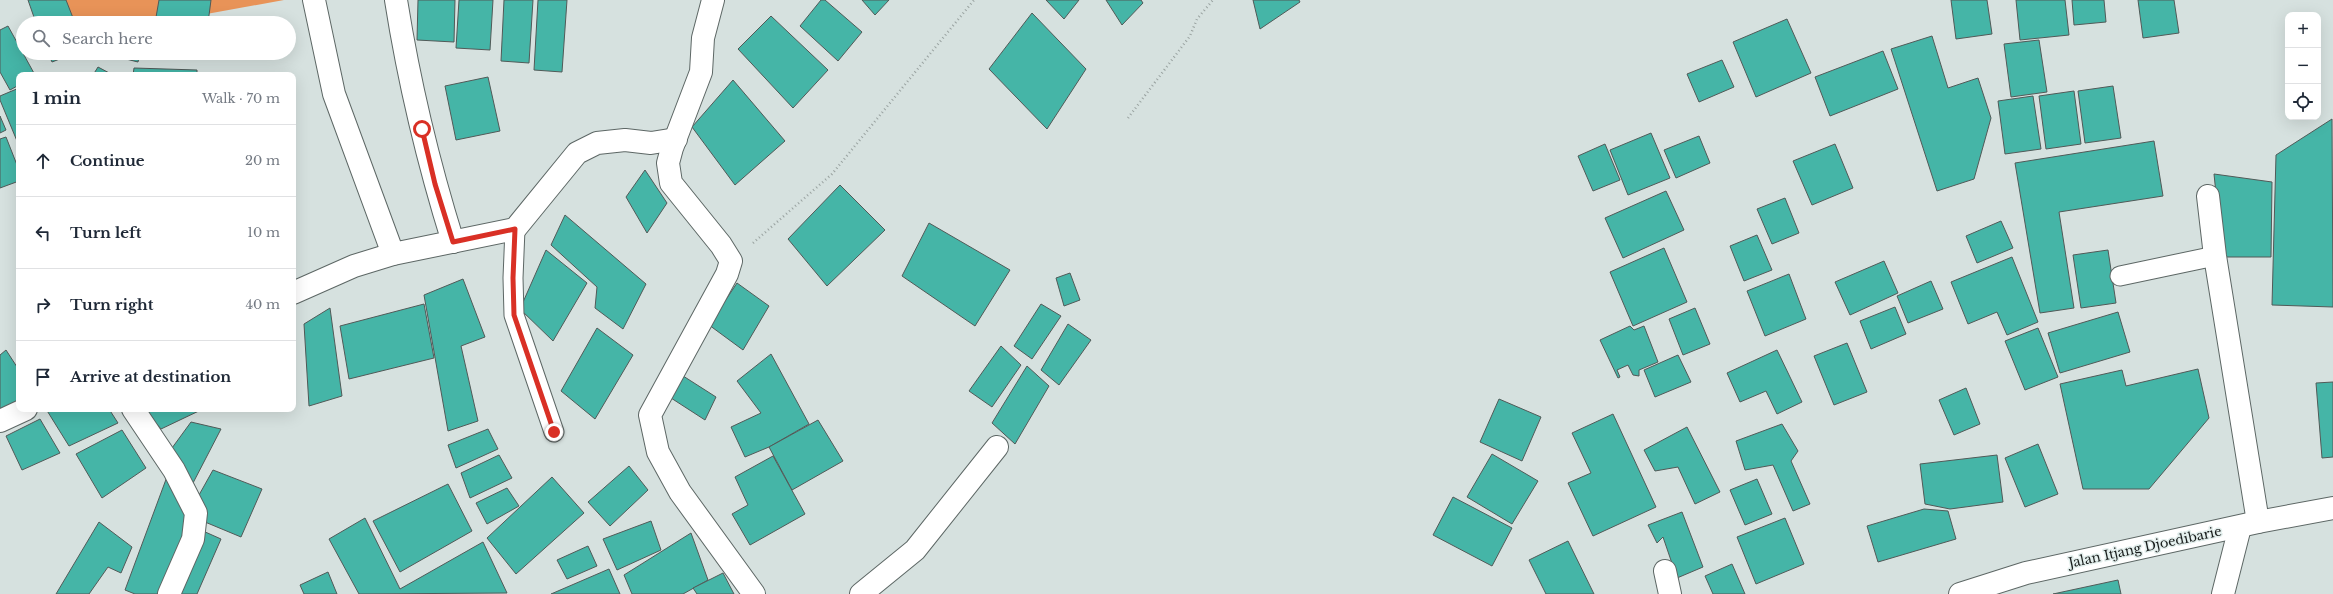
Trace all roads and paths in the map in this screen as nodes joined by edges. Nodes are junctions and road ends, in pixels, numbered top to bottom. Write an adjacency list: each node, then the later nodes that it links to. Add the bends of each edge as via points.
1 (314, 0): 11 (street, via 334,94)
2 (396, 0): 10 (street, via 407,68 435,184)
3 (712, 0): 7 (street, via 703,38 701,72)
4 (974, 0): 13 (path, via 832,174)
5 (1213, 0): 6 (path, via 1197,19 1190,36)
6 (1128, 118)
7 (676, 139): 9 (street, via 651,143 625,140 597,143 578,153); 13 (street, via 668,163 671,184)
8 (2208, 196): 12 (street)
9 (515, 229): 10 (street); 19 (lane, via 514,315)
10 (453, 242): 11 (street)
11 (393, 254): 15 (street, via 354,266)
12 (2215, 256): 14 (lane); 22 (street)
13 (731, 261): 25 (street, via 727,274 650,415 658,452 680,492)
14 (2120, 276)
15 (296, 292)
16 (20, 412): 18 (street)
17 (135, 412): 24 (street, via 174,470 196,513 193,538)
18 (0, 421)
19 (554, 432)
20 (997, 447): 26 (street, via 915,550)
21 (2333, 508): 22 (street, Jalan Itjang Djoedibarie)
22 (2249, 524): 28 (street, Jalan Itjang Djoedibarie, via 2026,573); 29 (street)
23 (1665, 571): 27 (street)
24 (170, 594)
25 (754, 594)
26 (860, 594)
27 (1670, 594)
28 (1960, 594)
29 (2223, 594)

